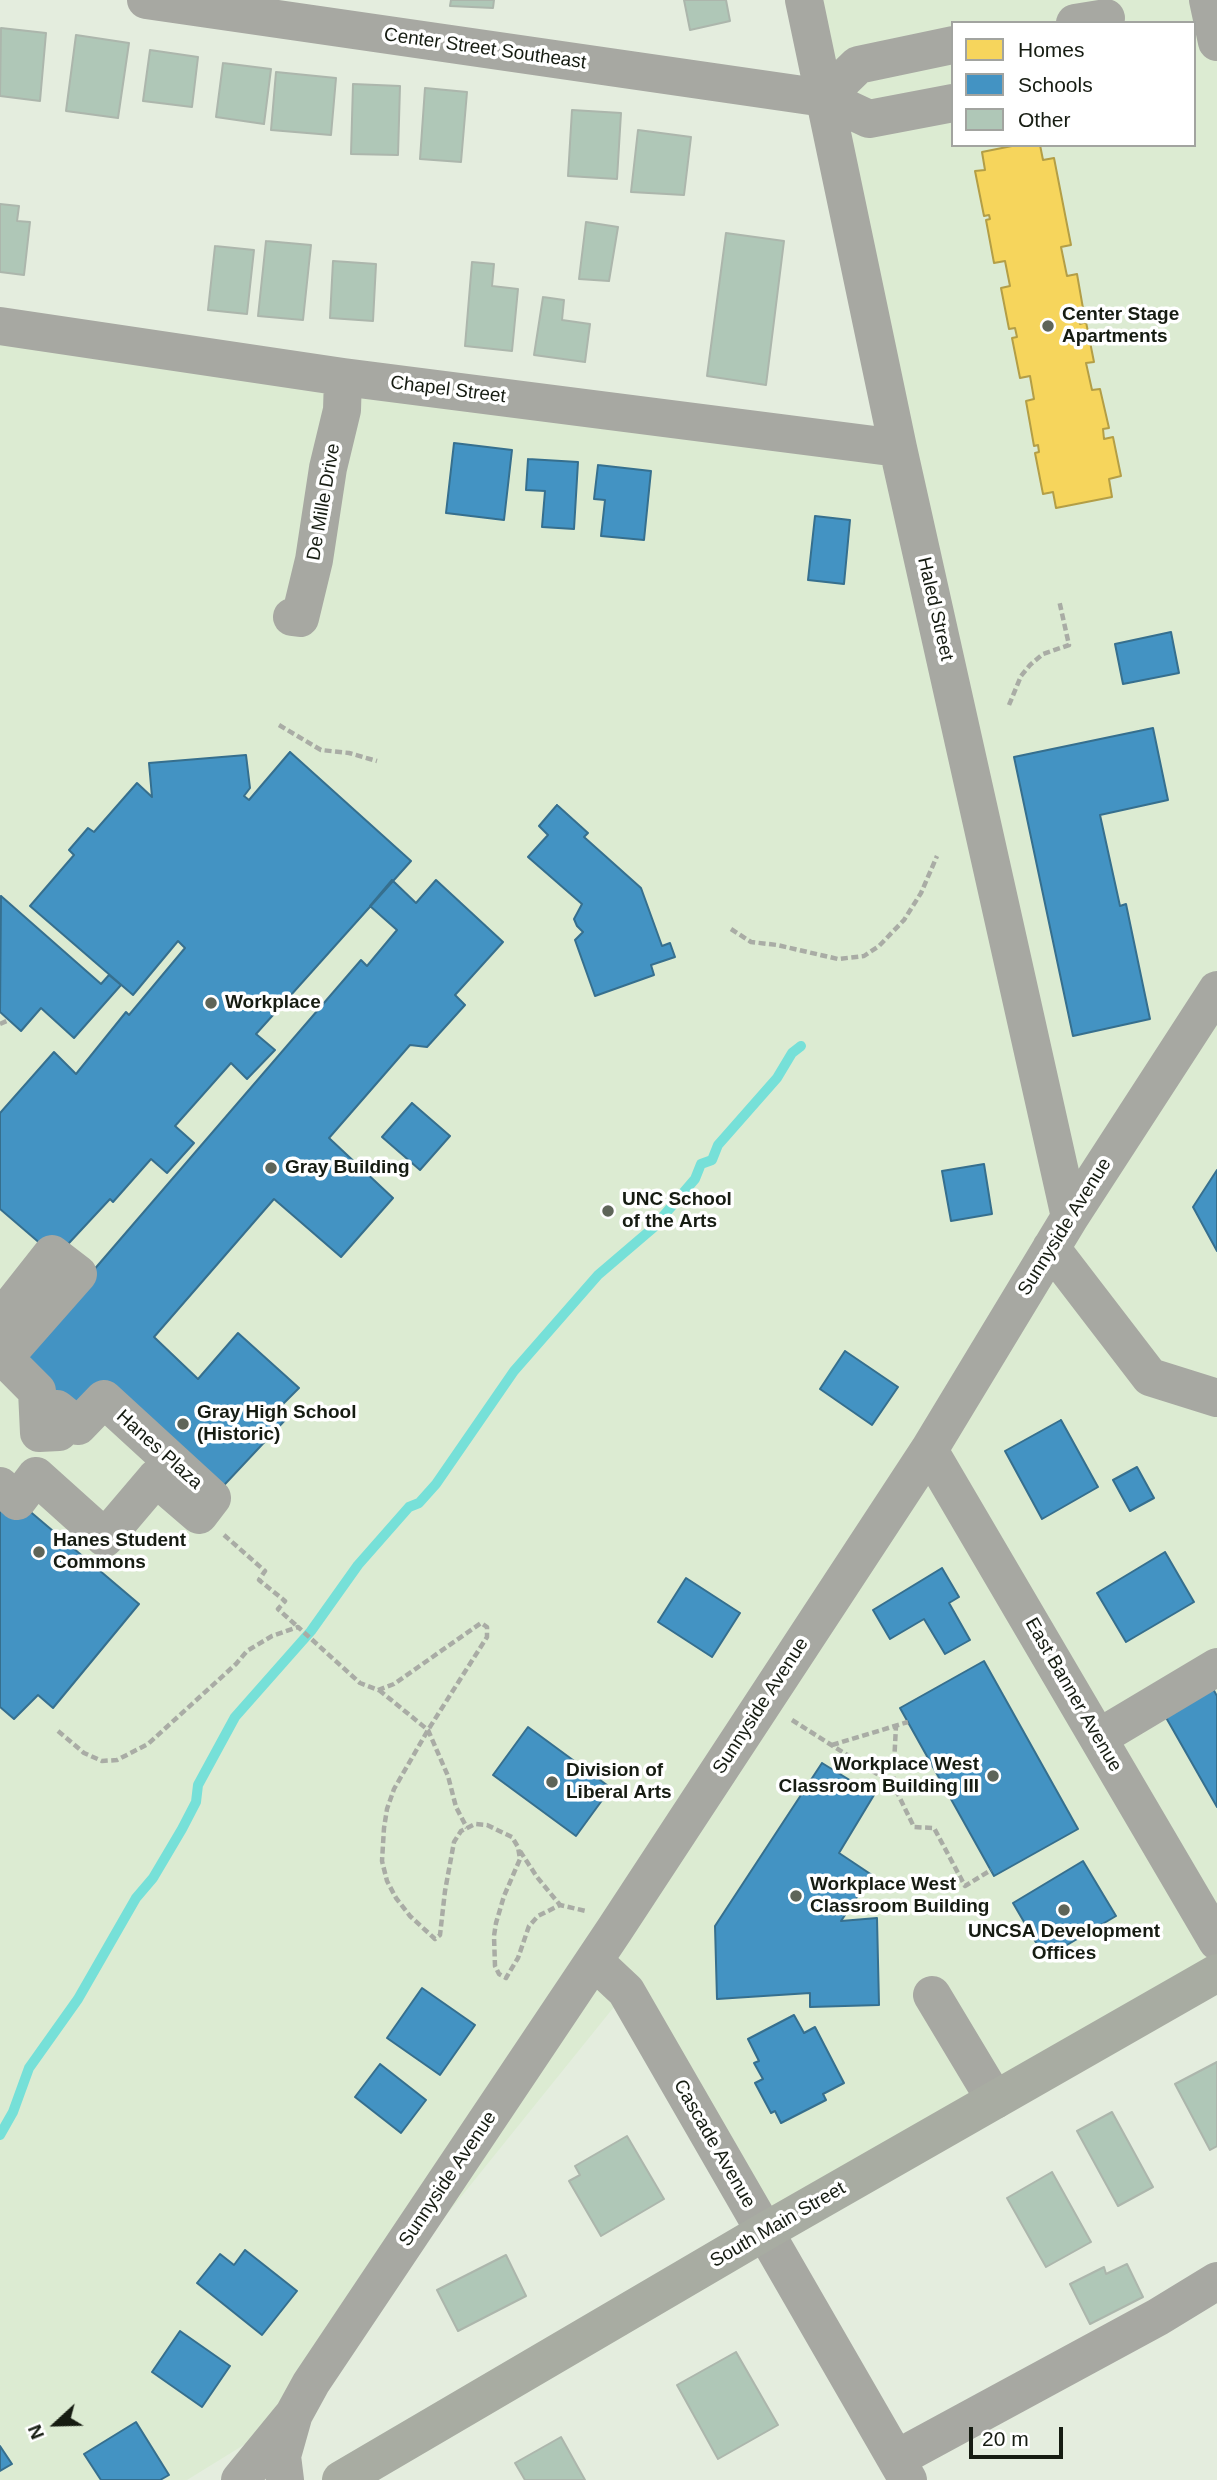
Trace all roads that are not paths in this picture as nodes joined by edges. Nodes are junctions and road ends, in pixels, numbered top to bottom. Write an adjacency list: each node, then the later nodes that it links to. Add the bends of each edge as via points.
1 (146, 0): 6 (street, Center Street Southeast)
2 (803, 0): 6 (street, Haled Street)
3 (1208, 0): 4 (street)
4 (1217, 42)
5 (951, 45): 6 (street, via 858,65)
6 (824, 98): 7 (street, Center Street Southeast, via 869,118); 10 (street, Haled Street)
7 (951, 103)
8 (0, 326): 9 (street, Chapel Street)
9 (343, 377): 10 (street, Chapel Street); 11 (street, De Mille Drive, via 342,410 314,560 300,618)
10 (898, 448): 13 (street, Haled Street)
11 (292, 617)
12 (1217, 990): 13 (street, Sunnyside Avenue)
13 (1060, 1232): 15 (street, via 1150,1377); 16 (street, Sunnyside Avenue)
14 (0, 1320): 17 (street, Hanes Plaza, via 52,1254 78,1274 4,1358 37,1391 39,1433 59,1432 57,1409 78,1426 104,1399 212,1498 199,1515 156,1478 105,1538 36,1476 17,1501)
15 (1217, 1398)
16 (929, 1450): 19 (street, East Banner Avenue); 21 (street, Sunnyside Avenue)
17 (0, 1486)
18 (1217, 1667): 19 (street)
19 (1098, 1738): 20 (street, East Banner Avenue)
20 (1217, 1941)
21 (594, 1961): 25 (street, Cascade Avenue, via 626,1991); 27 (street, Sunnyside Avenue)
22 (1217, 1973): 24 (main road, South Main Street)
23 (932, 1995): 24 (street)
24 (995, 2100): 25 (main road, South Main Street)
25 (764, 2232): 28 (street, Cascade Avenue); 31 (main road, South Main Street)
26 (1217, 2281): 28 (street)
27 (294, 2414): 29 (street, Sunnyside Avenue); 30 (street, Sunnyside Avenue, via 282,2456)
28 (902, 2469)
29 (240, 2480)
30 (285, 2480)
31 (341, 2480)

